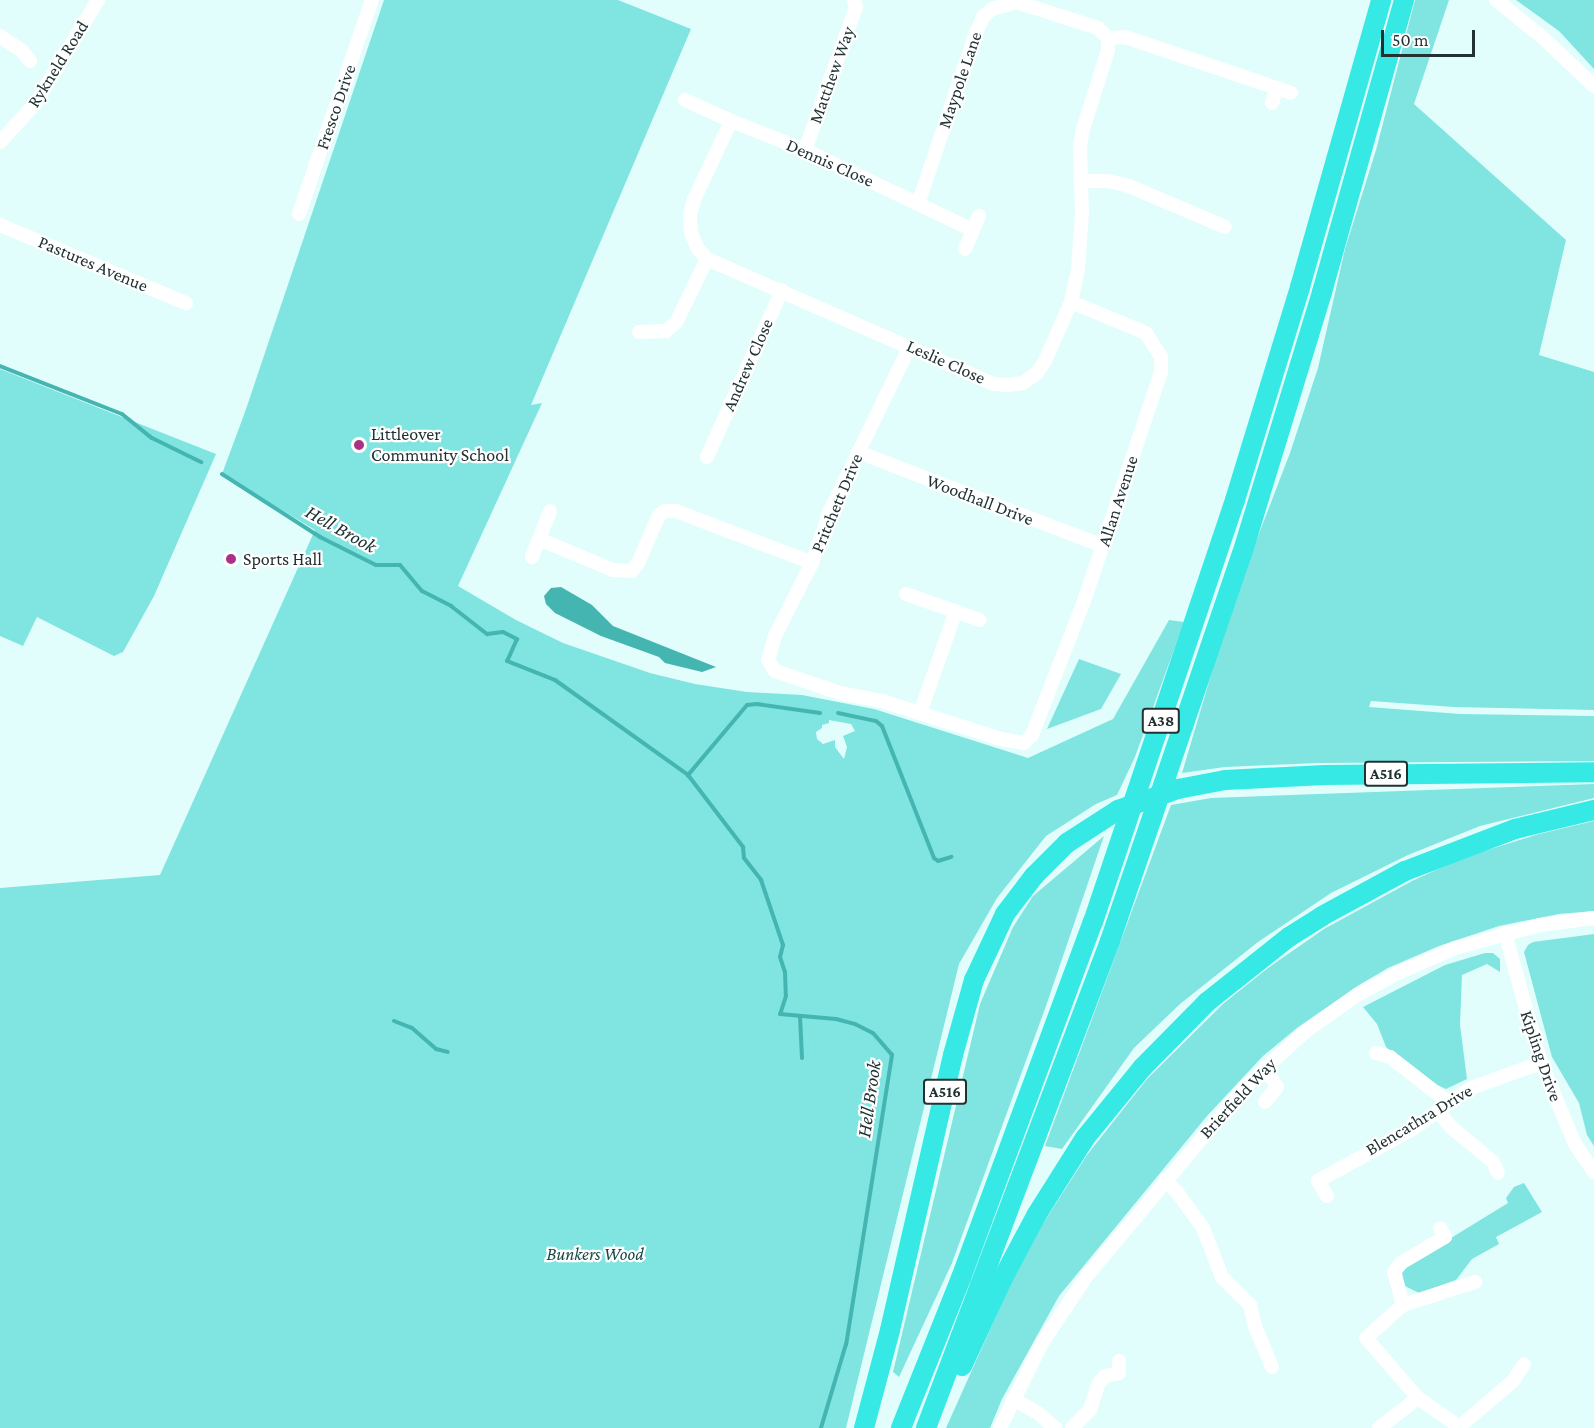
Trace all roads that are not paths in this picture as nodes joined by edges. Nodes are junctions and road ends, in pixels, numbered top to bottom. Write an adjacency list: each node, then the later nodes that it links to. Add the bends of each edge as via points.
1 (98, 0): 16 (street, Rykneld Road, via 54,74)
2 (372, 0): 22 (street, Fresco Drive)
3 (854, 0): 19 (street, Matthew Way, via 856,7)
4 (1381, 0): 68 (highway, A38, via 1232,512 1089,933)
5 (1404, 0): 69 (highway, A38, via 1322,292 1242,554 1110,941)
6 (1496, 0): 10 (street)
7 (0, 36): 9 (street)
8 (1108, 38): 11 (street, Maypole Lane, via 1125,37); 20 (street, Leslie Close, via 1108,51 1083,129); 21 (street, Maypole Lane, via 1098,28 1016,2 992,9 976,33)
9 (30, 61)
10 (1594, 86)
11 (1278, 88): 12 (street, Maypole Lane); 14 (street)
12 (1291, 93)
13 (685, 100): 15 (street, Dennis Close)
14 (1272, 103)
15 (730, 121): 19 (street, Dennis Close); 28 (street, via 690,215 691,233)
16 (16, 127): 17 (street, Rykneld Road); 18 (street, Rykneld Road)
17 (0, 136)
18 (0, 142)
19 (805, 150): 21 (street, Dennis Close)
20 (1080, 181): 25 (street, via 1129,186 1213,215); 30 (street, Leslie Close, via 1078,269)
21 (918, 204): 26 (street, Dennis Close)
22 (299, 214)
23 (979, 216): 26 (street)
24 (0, 225): 31 (street, Pastures Avenue)
25 (1225, 227)
26 (972, 230): 27 (street)
27 (965, 249)
28 (707, 259): 29 (street, Leslie Close); 32 (street, via 677,321 666,331)
29 (782, 290): 33 (street, Leslie Close); 35 (street, Andrew Close, via 721,443)
30 (1071, 302): 33 (street, Leslie Close, via 1045,361 1023,383 993,384); 38 (street, Allan Avenue, via 1146,333 1161,357 1161,372)
31 (186, 303)
32 (639, 332)
33 (910, 346): 34 (street, Pritchett Drive)
34 (858, 452): 38 (street, Woodhall Drive); 40 (street, Pritchett Drive)
35 (707, 457)
36 (550, 511): 37 (street)
37 (539, 539): 39 (street); 40 (street, via 613,570 632,571 659,515 675,511)
38 (1103, 546): 44 (street, Allan Avenue, via 1032,735 1024,743 1016,744)
39 (532, 557)
40 (812, 563): 44 (street, Pritchett Drive, via 775,636 768,660 775,671 840,693)
41 (906, 594): 42 (street)
42 (956, 611): 43 (street); 44 (street)
43 (980, 620)
44 (920, 713)
45 (1594, 772): 67 (highway, A516, via 1225,780 1178,789 1118,810 1067,843 1034,876 1005,914 981,960 965,1006)
46 (1594, 810): 69 (highway, via 1515,829 1405,871 1322,916 1207,1002 1142,1068 1085,1138 1037,1214 956,1380)
47 (1594, 918): 48 (street, Brierfield Way)
48 (1505, 933): 50 (street, Kipling Drive); 51 (street, Brierfield Way, via 1435,956 1357,995 1306,1031)
49 (1376, 1053): 53 (street, via 1390,1057)
50 (1541, 1063): 53 (street, Blencathra Drive, via 1489,1080); 54 (street, Kipling Drive, via 1575,1144)
51 (1265, 1067): 52 (street, via 1277,1087); 56 (street, Brierfield Way)
52 (1265, 1102)
53 (1443, 1107): 55 (street, via 1456,1132 1493,1162); 57 (street, Blencathra Drive, via 1414,1128 1318,1181)
54 (1594, 1172)
55 (1498, 1173)
56 (1165, 1180): 63 (street, via 1203,1228 1222,1276 1250,1305); 65 (street, Brierfield Way, via 1066,1305)
57 (1327, 1197)
58 (1440, 1228): 60 (street, via 1445,1237 1401,1263 1394,1272)
59 (1475, 1282): 60 (street)
60 (1403, 1305): 64 (street, via 1366,1338)
61 (1119, 1361): 72 (street, via 1119,1373 1105,1376 1099,1383 1090,1410)
62 (1524, 1364): 66 (street, via 1513,1381)
63 (1272, 1366)
64 (1418, 1398): 66 (street); 73 (street)
65 (1013, 1400): 70 (street, Brierfield Way); 71 (street, via 1038,1413)
66 (1460, 1427)
67 (864, 1428)
68 (901, 1428)
69 (928, 1428)
70 (1000, 1428)
71 (1055, 1428)
72 (1072, 1428)
73 (1379, 1428)

